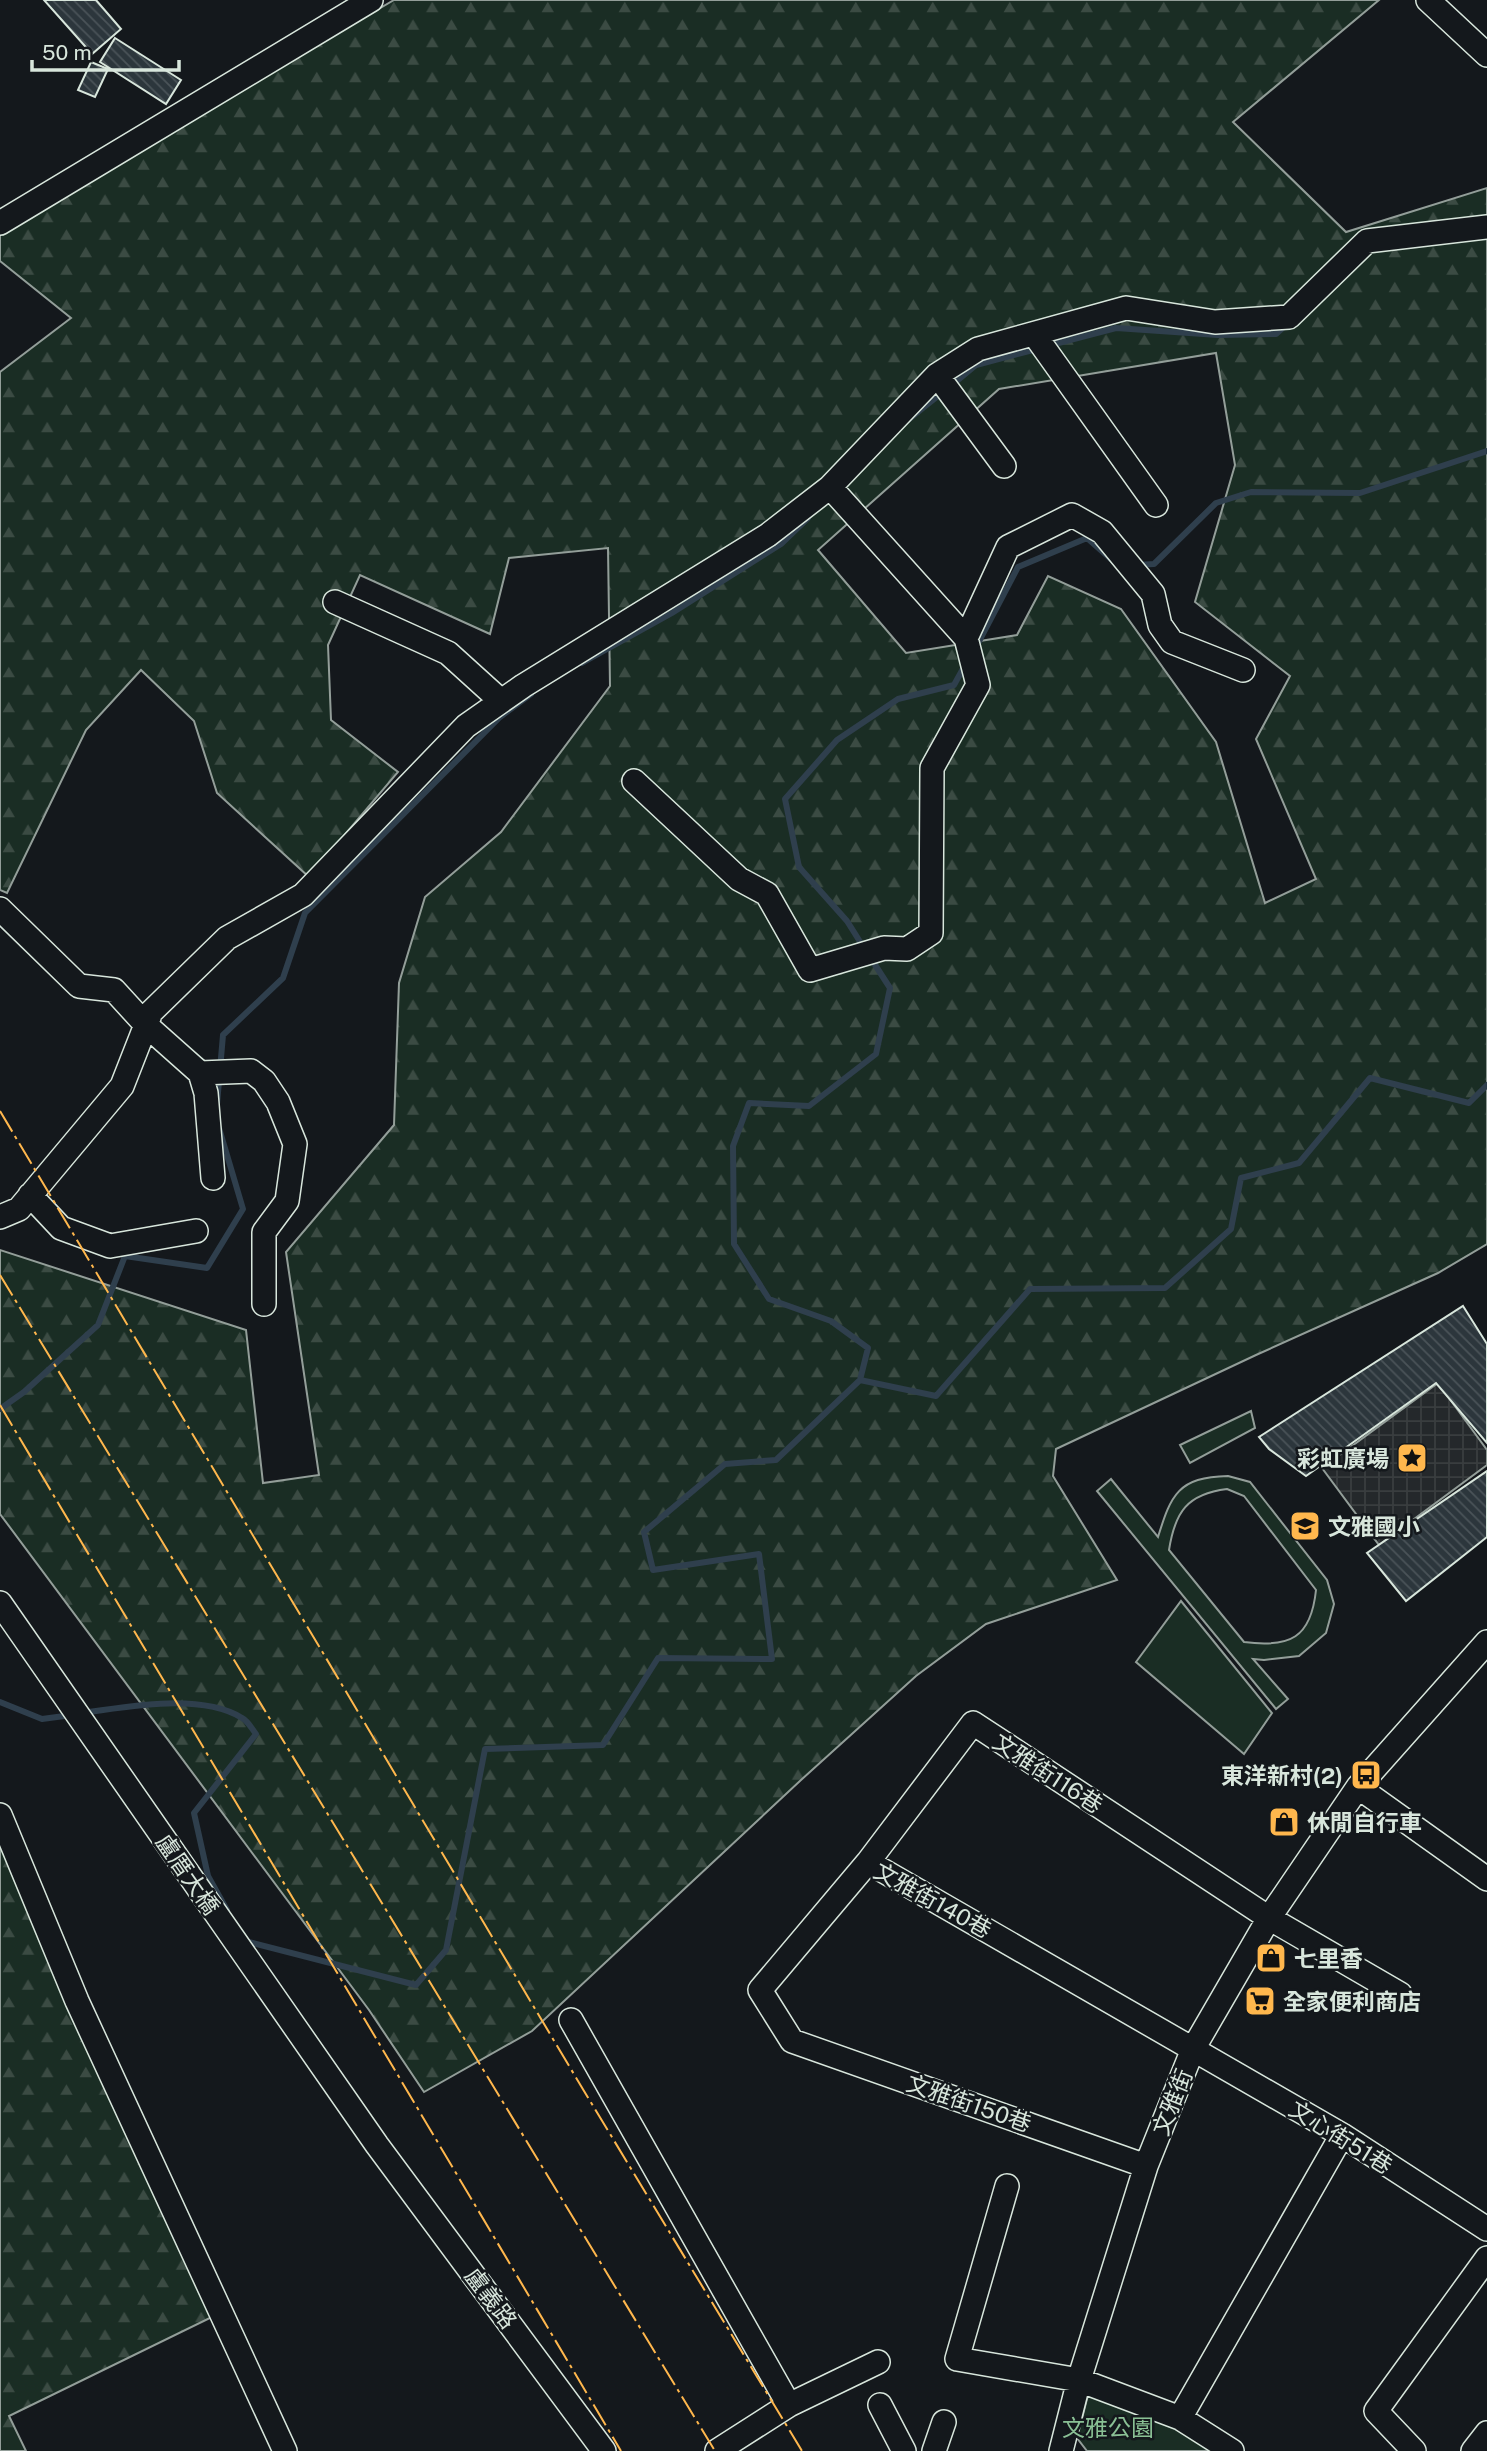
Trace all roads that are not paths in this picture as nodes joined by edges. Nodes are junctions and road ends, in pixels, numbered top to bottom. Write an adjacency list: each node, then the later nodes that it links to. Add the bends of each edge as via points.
1 (371, 0): 4 (street)
2 (1428, 0): 3 (street)
3 (1487, 55)
4 (0, 223)
5 (1487, 227): 6 (street, via 1367,241 1289,317 1216,321 1126,308)
6 (1040, 343): 7 (street, via 978,349); 10 (street)
7 (943, 384): 8 (street); 9 (street)
8 (1004, 466)
9 (834, 491): 12 (street); 14 (street)
10 (1156, 505)
11 (335, 602): 14 (street, via 448,653)
12 (969, 650): 13 (street, via 1008,547 1072,515 1102,532 1153,594 1160,625 1172,642); 15 (street, via 978,684 932,768 931,933 907,949 884,948 810,971 767,894 740,879)
13 (1243, 670)
14 (501, 701): 17 (street, via 466,726 303,895 228,939 150,1012)
15 (634, 780)
16 (0, 909): 17 (street, via 79,986 114,990)
17 (146, 1025): 18 (street); 20 (street, via 122,1086)
18 (213, 1072): 19 (street, via 206,1093); 23 (street, via 251,1071 264,1081 278,1101 295,1144 287,1201 264,1232)
19 (213, 1178)
20 (30, 1195): 21 (street, via 19,1209); 22 (street, via 61,1228 110,1246)
21 (0, 1217)
22 (196, 1231)
23 (264, 1304)
24 (0, 1603): 36 (street, 盧厝大橋)
25 (1487, 1642): 26 (street, 文雅街)
26 (1358, 1787): 29 (street); 30 (street, 文雅街)
27 (0, 1815): 48 (street, via 77,2001)
28 (868, 1862): 30 (street, 文雅街116巷, via 972,1723); 33 (street, 文雅街140巷, via 760,1990); 34 (street, 文雅街140巷)
29 (1487, 1879)
30 (1269, 1918): 31 (street); 34 (street, 文雅街)
31 (1400, 1994)
32 (570, 2020): 43 (street)
33 (792, 2040): 37 (street, 文雅街150巷)
34 (1193, 2049): 35 (street, 文心街51巷); 37 (street, 文雅街)
35 (1342, 2135): 39 (street, 文心街51巷); 45 (street)
36 (377, 2146): 49 (street, 盧義路)
37 (1146, 2166): 42 (street, 文雅街)
38 (1007, 2186): 42 (street, via 957,2359)
39 (1487, 2229)
40 (1487, 2258): 55 (street, via 1376,2411)
41 (878, 2362): 43 (street)
42 (1079, 2380): 45 (street); 53 (street, 文雅街)
43 (789, 2405): 50 (street)
44 (880, 2405): 51 (street)
45 (1180, 2418): 54 (street)
46 (944, 2422): 52 (street)
47 (1487, 2433): 56 (street)
48 (285, 2451)
49 (604, 2451)
50 (717, 2451)
51 (904, 2451)
52 (934, 2451)
53 (1061, 2451)
54 (1232, 2451)
55 (1414, 2451)
56 (1473, 2451)

